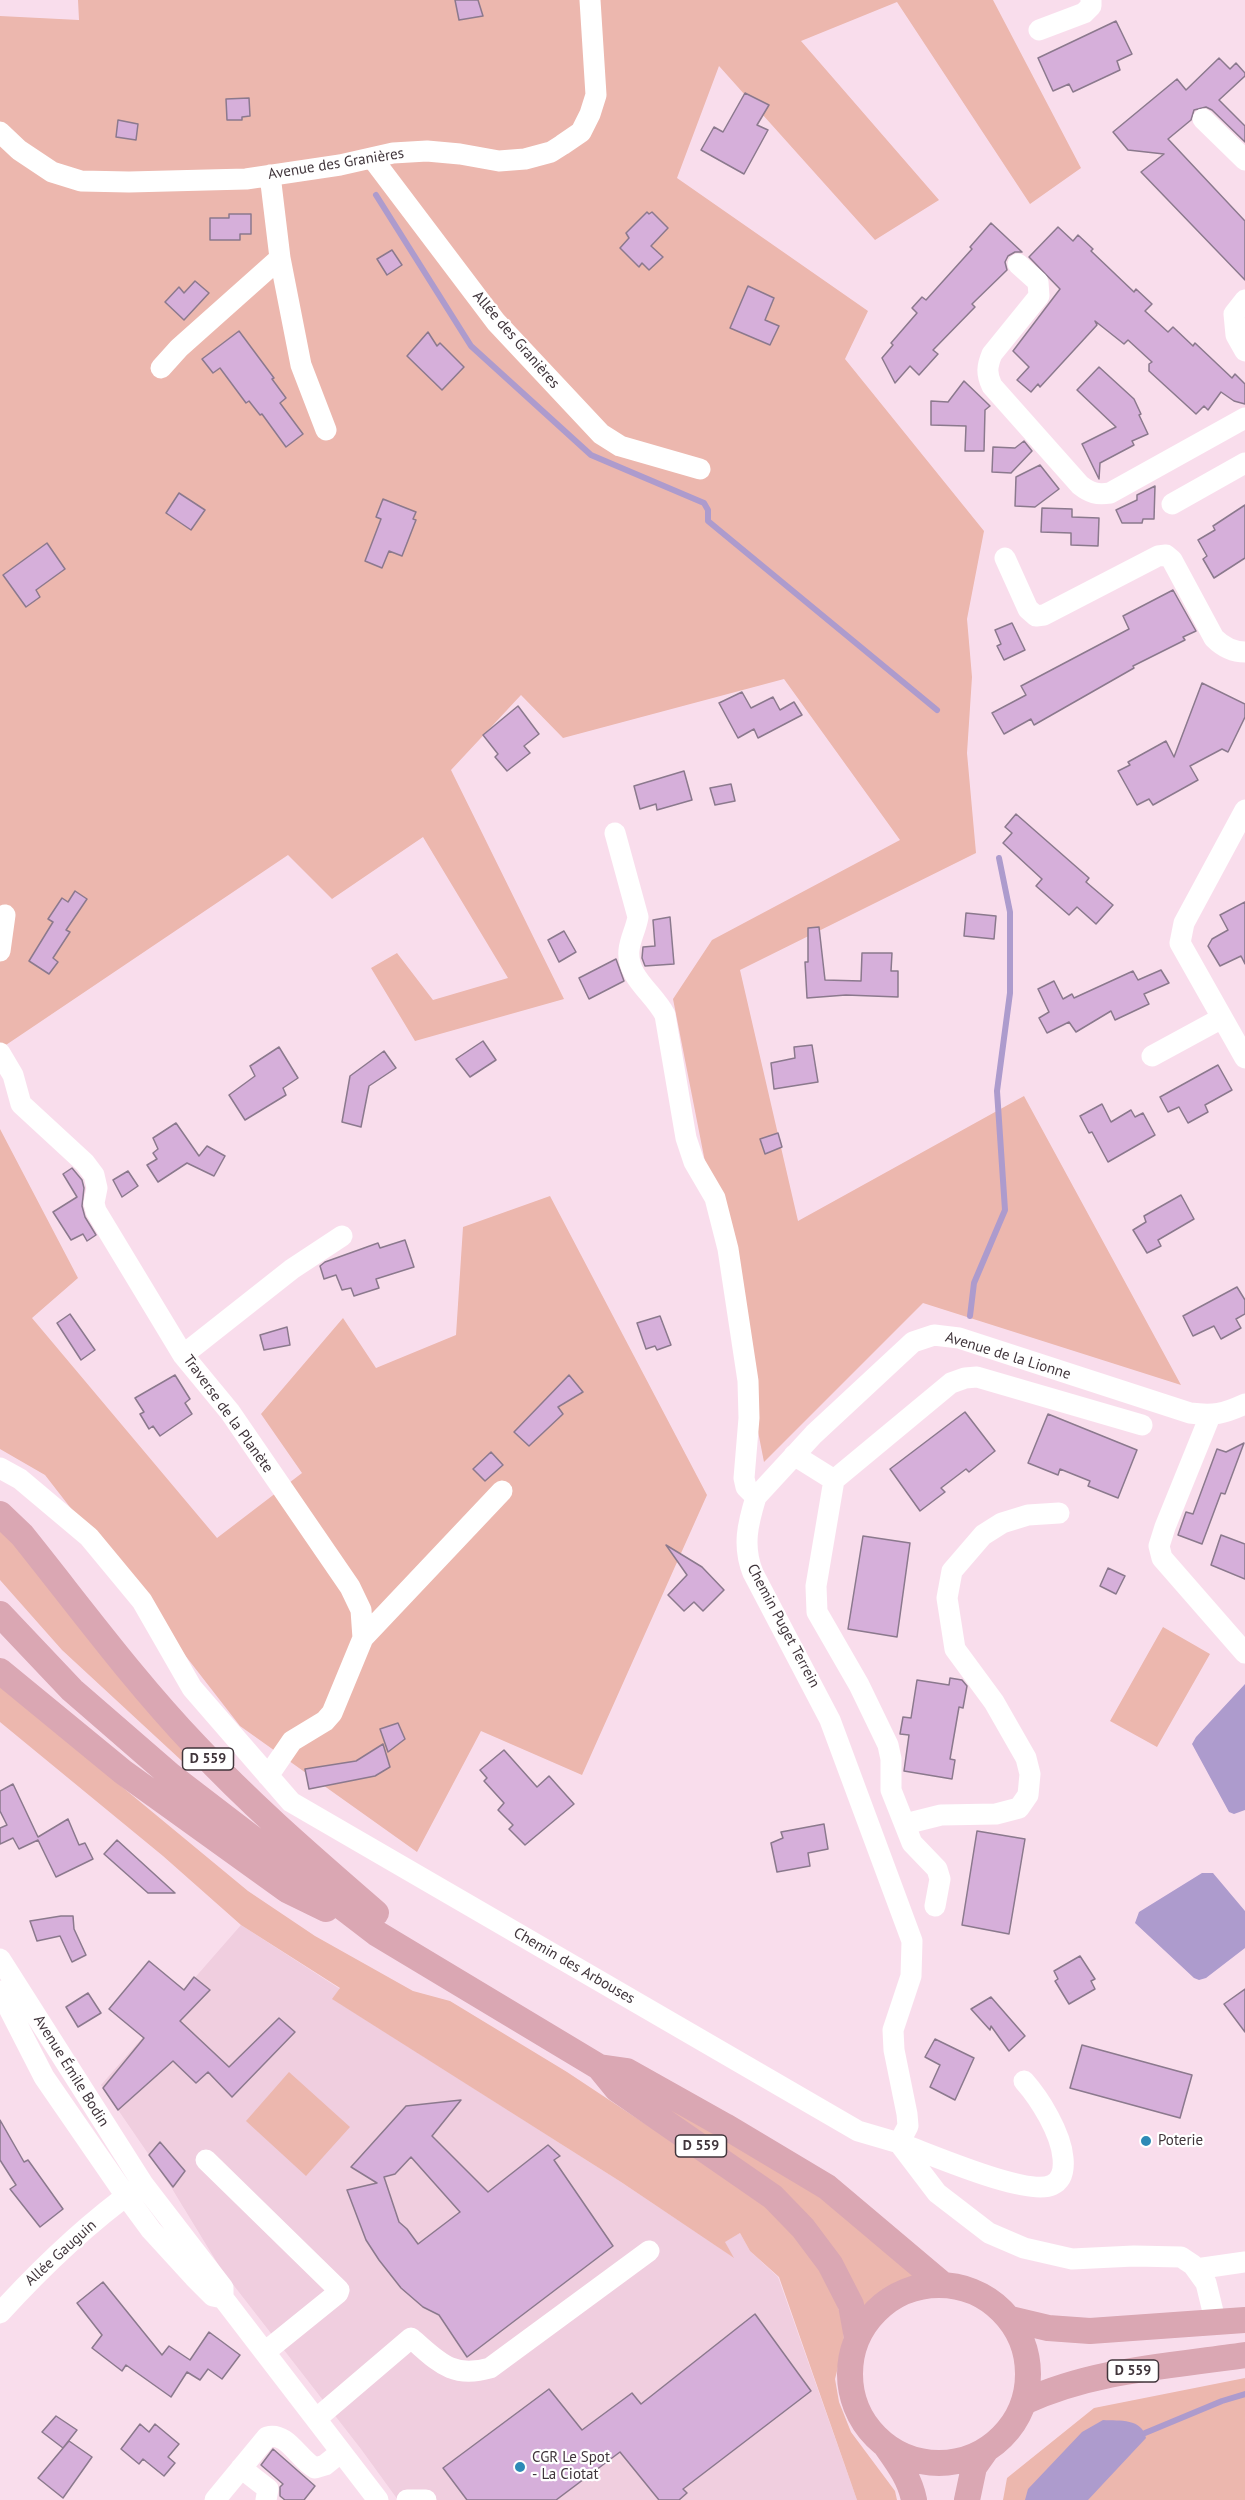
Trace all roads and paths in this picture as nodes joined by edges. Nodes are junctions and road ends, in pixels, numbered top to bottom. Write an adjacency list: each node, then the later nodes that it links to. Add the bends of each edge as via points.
1 (590, 0): 6 (street, Avenue des Granières, via 596,95 581,132 551,152 525,159 499,160 427,151)
2 (1091, 0): 3 (street, via 1084,13)
3 (1039, 30)
4 (1203, 119): 7 (street)
5 (0, 132): 8 (street, Avenue des Granières, via 52,172 81,181)
6 (372, 158): 8 (street, Avenue des Granières); 17 (street, Allée des Granières, via 496,322 601,434 620,446)
7 (1245, 160)
8 (270, 176): 9 (street)
9 (280, 258): 13 (street); 15 (street, via 301,365)
10 (1018, 264): 14 (street, via 1038,282 1039,296 992,354 988,378 1087,491 1110,493)
11 (1245, 300): 12 (street, via 1234,314 1234,326)
12 (1245, 351)
13 (161, 368)
14 (1245, 418)
15 (326, 430)
16 (1245, 463): 18 (street)
17 (700, 469)
18 (1172, 504)
19 (1005, 558): 20 (street, via 1028,609 1036,616 1166,555 1214,638 1224,647)
20 (1245, 652)
21 (1245, 810): 25 (street, via 1184,923 1180,943)
22 (615, 833): 38 (street, via 638,918 629,959 633,972 666,1015 686,1138 722,1220 748,1382 744,1478 746,1487)
23 (6, 915): 24 (street)
24 (0, 951)
25 (1222, 1018): 27 (street); 28 (street)
26 (0, 1046): 30 (street, Traverse de la Planète, via 21,1104 86,1163 94,1175 96,1211)
27 (1152, 1056)
28 (1245, 1058)
29 (342, 1236): 30 (street, via 292,1269)
30 (183, 1355): 42 (street, Traverse de la Planète, via 230,1412 350,1587 361,1611)
31 (1245, 1404): 32 (street, Avenue de la Lionne)
32 (1210, 1416): 34 (street, Avenue de la Lionne, via 1190,1413 959,1338 934,1335 913,1342); 43 (street, via 1159,1546 1162,1558)
33 (1142, 1425): 36 (street, via 977,1377 965,1378 951,1383)
34 (794, 1455): 36 (street); 38 (street, Avenue de la Lionne)
35 (0, 1468): 45 (street, Chemin des Arbouses, via 20,1479 89,1537 141,1601 192,1688)
36 (834, 1480): 46 (street, via 816,1586 817,1612 888,1745 891,1790)
37 (502, 1491): 42 (street)
38 (756, 1497): 54 (street, Chemin Puget Terrein, via 746,1544 747,1558 830,1719 912,1941 911,1976 893,2030 908,2127)
39 (1059, 1513): 46 (street, via 1029,1515 1002,1523 983,1535 952,1571 947,1598 955,1649 994,1702 1026,1758 1029,1795 1019,1808 996,1814 941,1815)
40 (0, 1514): 50 (main road, D 559, via 22,1535 160,1708 197,1747 274,1824)
41 (0, 1614): 48 (main road, via 72,1690 170,1775)
42 (363, 1638): 45 (street, Traverse de la Planète, via 332,1713 292,1741)
43 (1245, 1653)
44 (0, 1671): 48 (main road, D 559, via 123,1772 287,1890)
45 (268, 1776): 54 (street, Chemin des Arbouses, via 291,1802 393,1863 858,2131)
46 (904, 1824): 47 (street, via 912,1844 937,1869 940,1879)
47 (935, 1906)
48 (376, 1933): 50 (main road, D 559)
49 (0, 1959): 56 (street, Avenue Émile Bodin)
50 (446, 1975): 52 (main road, D 559)
51 (0, 1991): 56 (street, Avenue Émile Bodin, via 44,2077)
52 (598, 2067): 60 (main road, D 559, via 627,2072 827,2187); 65 (main road, D 559, via 617,2089 773,2197 803,2228 830,2264 851,2305)
53 (1024, 2081): 54 (street, Chemin des Arbouses, via 1039,2098 1062,2149 1064,2168 1053,2185 1018,2186)
54 (900, 2143): 59 (street, via 937,2193 989,2233 1024,2248 1072,2259 1180,2257)
55 (206, 2160): 66 (street, via 339,2290)
56 (134, 2190): 61 (street, Allée Gauguin, via 28,2282); 66 (street, Avenue Émile Bodin, via 151,2230 213,2296 223,2298)
57 (649, 2251): 69 (street, via 490,2368 475,2372 448,2369 411,2338)
58 (1245, 2262): 59 (street)
59 (1196, 2269): 64 (street, via 1206,2283)
60 (942, 2284): 62 (main road, via 968,2289 992,2301); 65 (main road, via 921,2286 883,2304)
61 (0, 2313)
62 (1010, 2319): 64 (main road, via 1048,2328 1090,2331); 68 (main road, via 1024,2345 1029,2373)
63 (1245, 2320): 64 (main road)
64 (1216, 2324)
65 (857, 2338): 70 (main road, via 850,2384 867,2427)
66 (265, 2352): 69 (street, Avenue Émile Bodin)
67 (1245, 2355): 68 (main road, D 559, via 1100,2376 1055,2388)
68 (1024, 2402): 71 (main road, via 1009,2429)
69 (316, 2419): 72 (street, Avenue Émile Bodin)
70 (884, 2443): 71 (main road, via 902,2455 934,2462 966,2459); 79 (main road, via 902,2468)
71 (986, 2450): 80 (main road, via 974,2467)
72 (341, 2452): 73 (street, via 315,2468 275,2434 267,2437); 76 (street, Avenue Émile Bodin)
73 (241, 2468): 74 (street); 75 (street, via 268,2489)
74 (215, 2500)
75 (266, 2500)
76 (378, 2500)
77 (407, 2500): 78 (street)
78 (426, 2500)
79 (914, 2500)
80 (967, 2500)

